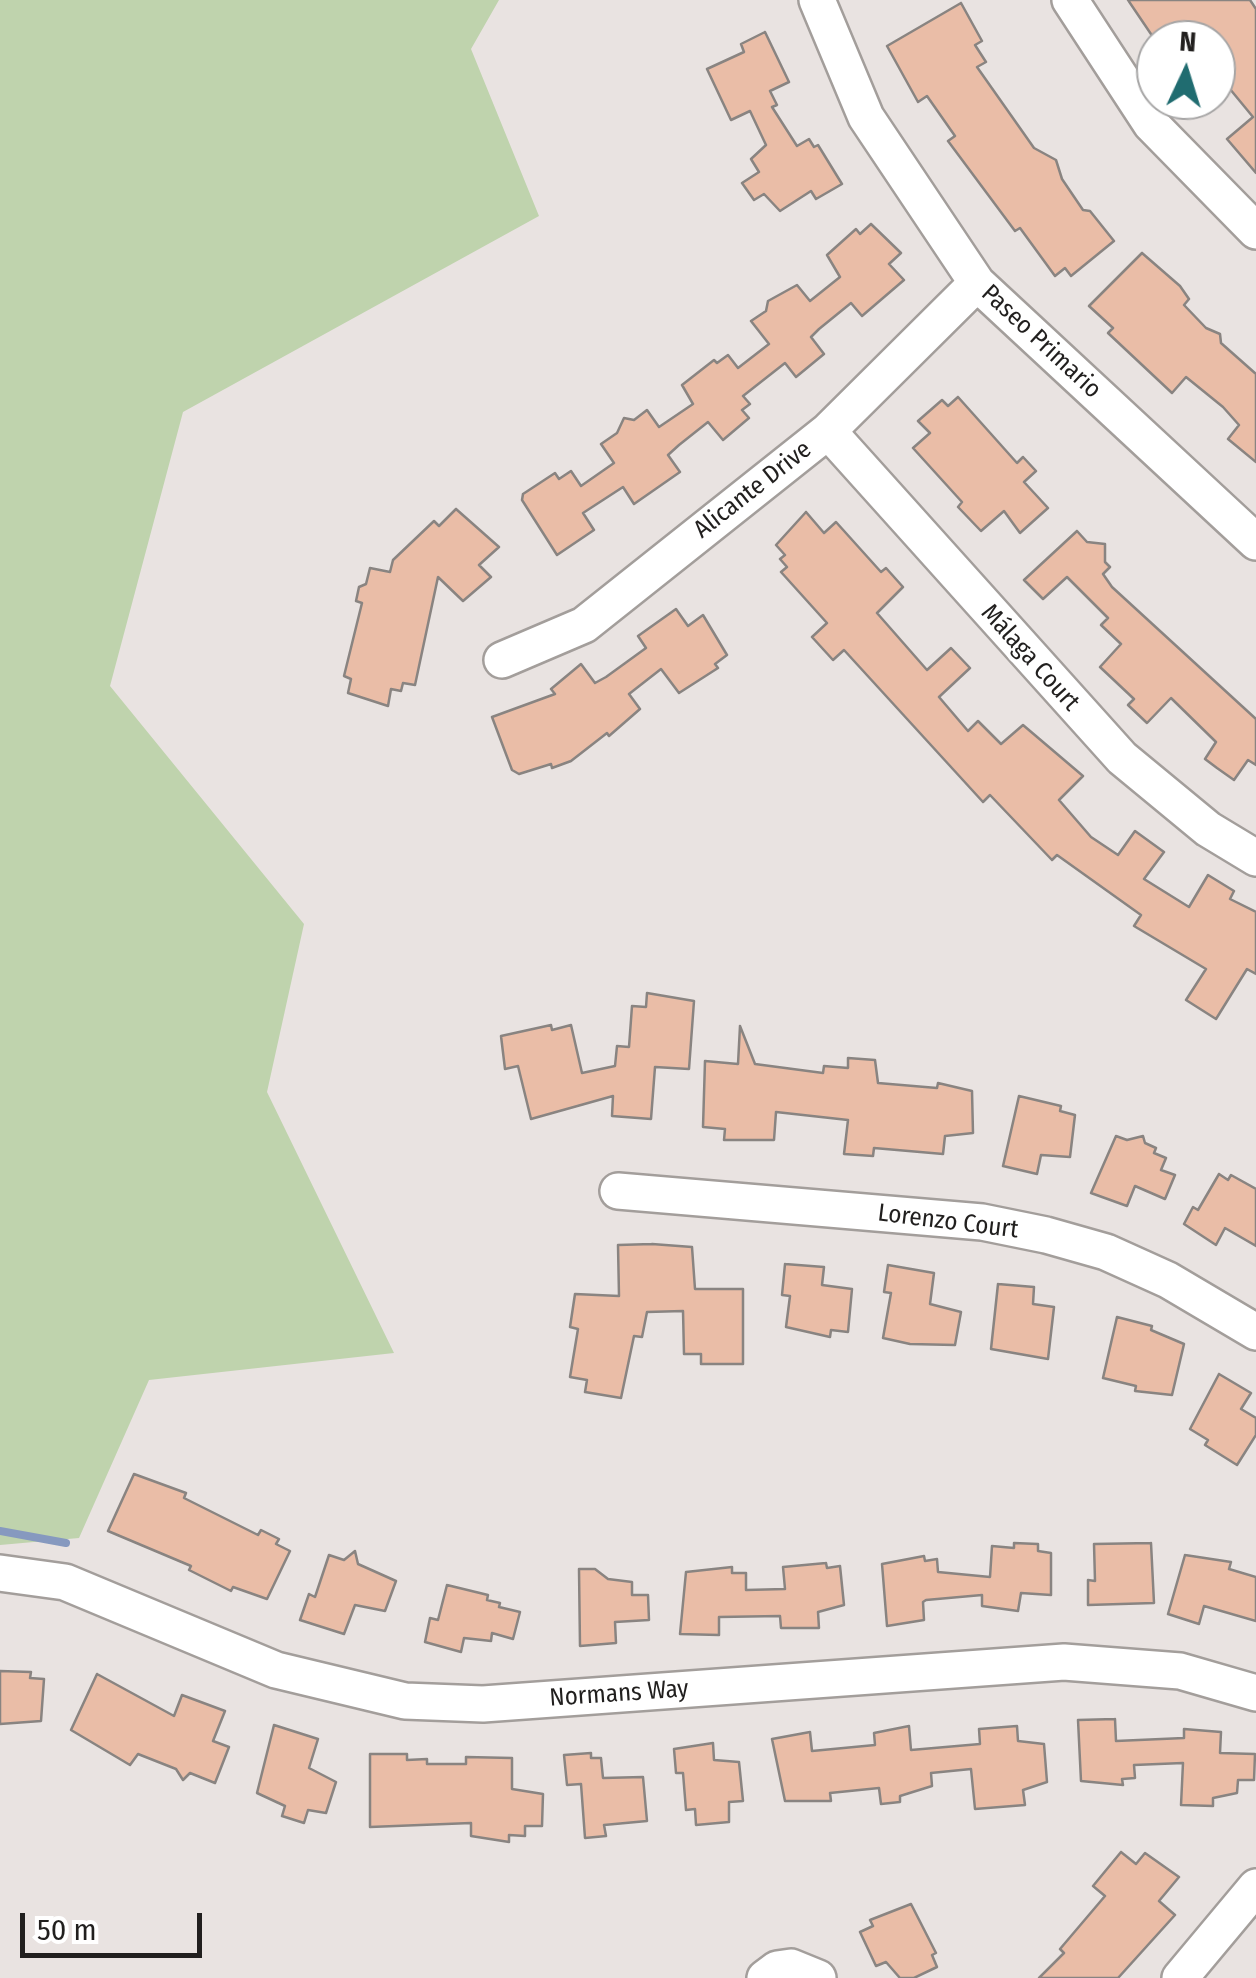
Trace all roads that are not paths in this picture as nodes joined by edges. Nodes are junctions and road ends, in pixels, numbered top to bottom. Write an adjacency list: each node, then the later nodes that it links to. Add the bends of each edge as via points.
1 (817, 0): 4 (street, Paseo Primario, via 866,117)
2 (1070, 0): 3 (street, via 1151,124)
3 (1256, 231)
4 (977, 282): 5 (street, Alicante Drive); 6 (street, Paseo Primario)
5 (828, 431): 7 (street, Alicante Drive, via 584,625); 8 (street, Málaga Court, via 1122,758 1208,829)
6 (1256, 542)
7 (502, 660)
8 (1256, 858)
9 (618, 1190): 10 (street, Lorenzo Court, via 982,1222 1046,1235 1168,1280)
10 (1256, 1332)
11 (0, 1573): 12 (street, Normans Way, via 64,1582 276,1670 405,1702 483,1704 1064,1662 1180,1670)
12 (1256, 1693)
13 (1256, 1886): 16 (street)
14 (765, 1978): 15 (street, via 791,1967)
15 (818, 1978)
16 (1180, 1978)

